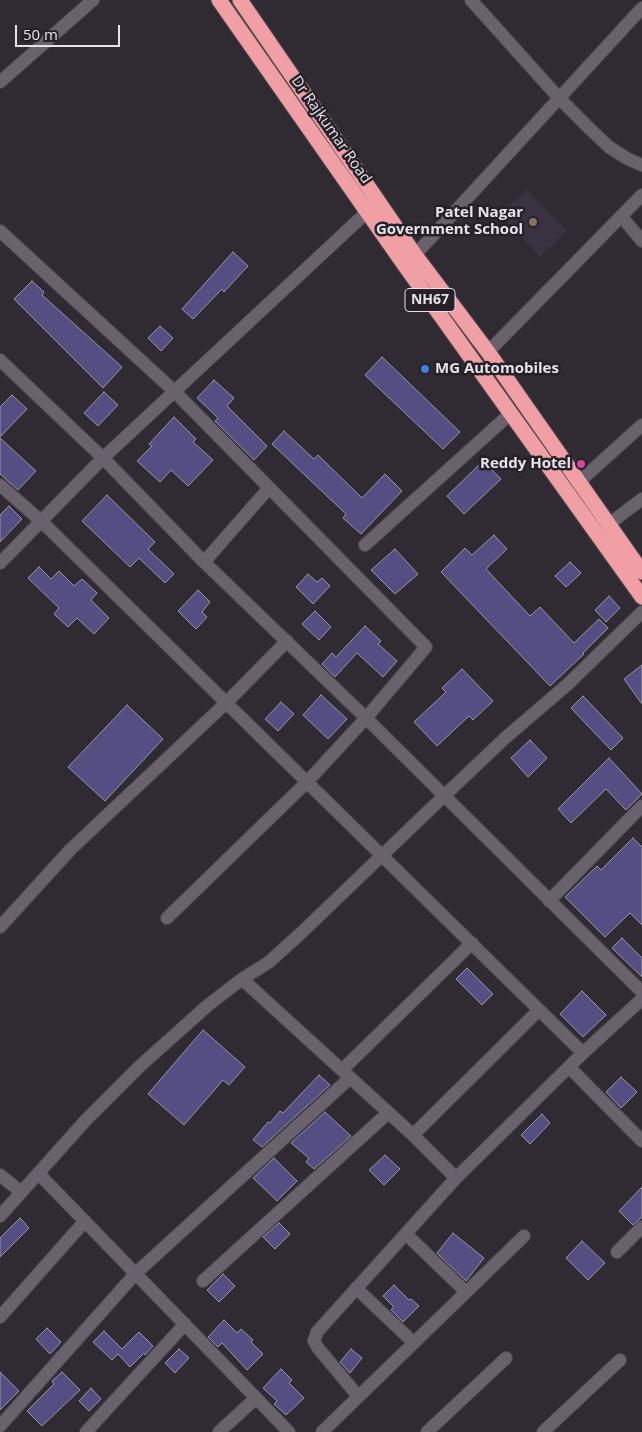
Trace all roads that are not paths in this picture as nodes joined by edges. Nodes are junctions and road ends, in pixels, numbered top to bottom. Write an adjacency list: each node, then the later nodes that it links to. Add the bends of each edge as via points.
1 (93, 0): 6 (street)
2 (219, 0): 10 (highway, Dr Rajkumar Road / NH67)
3 (240, 0): 14 (highway, Dr Rajkumar Road / NH67)
4 (472, 0): 7 (street)
5 (642, 8): 7 (street)
6 (0, 82)
7 (559, 98): 8 (street, via 609,146); 14 (street)
8 (642, 164)
9 (642, 195): 11 (street)
10 (367, 212): 14 (highway, Dr Rajkumar Road / NH67); 17 (street)
11 (621, 216): 13 (street); 15 (street)
12 (0, 231): 17 (street)
13 (642, 240)
14 (409, 259): 15 (highway, Dr Rajkumar Road / NH67); 18 (highway, Dr Rajkumar Road / NH67)
15 (488, 352): 21 (highway, Dr Rajkumar Road / NH67)
16 (0, 360): 20 (street)
17 (174, 391): 20 (street); 23 (street)
18 (511, 413): 27 (street); 31 (highway, Dr Rajkumar Road / NH67)
19 (642, 425): 21 (street)
20 (103, 458): 25 (street); 28 (street)
21 (579, 482): 26 (highway, Dr Rajkumar Road / NH67)
22 (0, 485): 25 (street)
23 (269, 488): 28 (street); 35 (street, via 426,647)
24 (642, 499): 26 (street)
25 (41, 521): 29 (street); 34 (street)
26 (609, 524): 30 (highway, Dr Rajkumar Road / NH67)
27 (365, 545)
28 (204, 562): 33 (street)
29 (0, 563)
30 (642, 572)
31 (642, 598)
32 (642, 612): 37 (street)
33 (287, 641): 34 (street); 35 (street)
34 (226, 703): 36 (street); 42 (street, via 71,849)
35 (366, 718): 36 (street); 37 (street)
36 (307, 782): 39 (street); 41 (street)
37 (444, 796): 39 (street); 40 (street)
38 (642, 806): 40 (street)
39 (382, 856): 43 (street); 44 (street, via 269,962)
40 (549, 901): 45 (street)
41 (167, 918)
42 (0, 927)
43 (472, 943): 47 (street); 50 (street)
44 (242, 979): 50 (street); 54 (street, via 140,1066)
45 (642, 992)
46 (642, 999): 48 (street)
47 (539, 1010): 48 (street); 52 (street)
48 (583, 1053): 49 (street)
49 (569, 1067): 53 (street); 56 (street)
50 (346, 1074): 51 (street); 64 (street)
51 (388, 1112): 52 (street); 65 (street)
52 (413, 1135): 56 (street)
53 (642, 1141)
54 (38, 1173): 57 (street); 59 (street)
55 (0, 1175): 57 (street)
56 (456, 1178): 61 (street)
57 (21, 1192): 58 (street)
58 (0, 1216)
59 (85, 1221): 64 (street); 68 (street)
60 (642, 1227): 63 (street)
61 (406, 1234): 66 (street); 67 (street)
62 (524, 1236): 67 (street)
63 (617, 1252)
64 (136, 1273): 69 (street); 75 (street)
65 (203, 1281)
66 (356, 1288): 70 (street); 73 (street, via 317,1332 314,1341)
67 (466, 1292): 70 (street)
68 (0, 1317)
69 (184, 1324): 74 (street); 76 (street)
70 (414, 1343): 73 (street)
71 (506, 1358): 80 (street)
72 (620, 1360): 81 (street)
73 (358, 1396): 79 (street)
74 (256, 1398): 77 (street); 78 (street)
75 (0, 1426)
76 (86, 1432)
77 (219, 1432)
78 (289, 1432)
79 (322, 1432)
80 (427, 1432)
81 (543, 1432)

